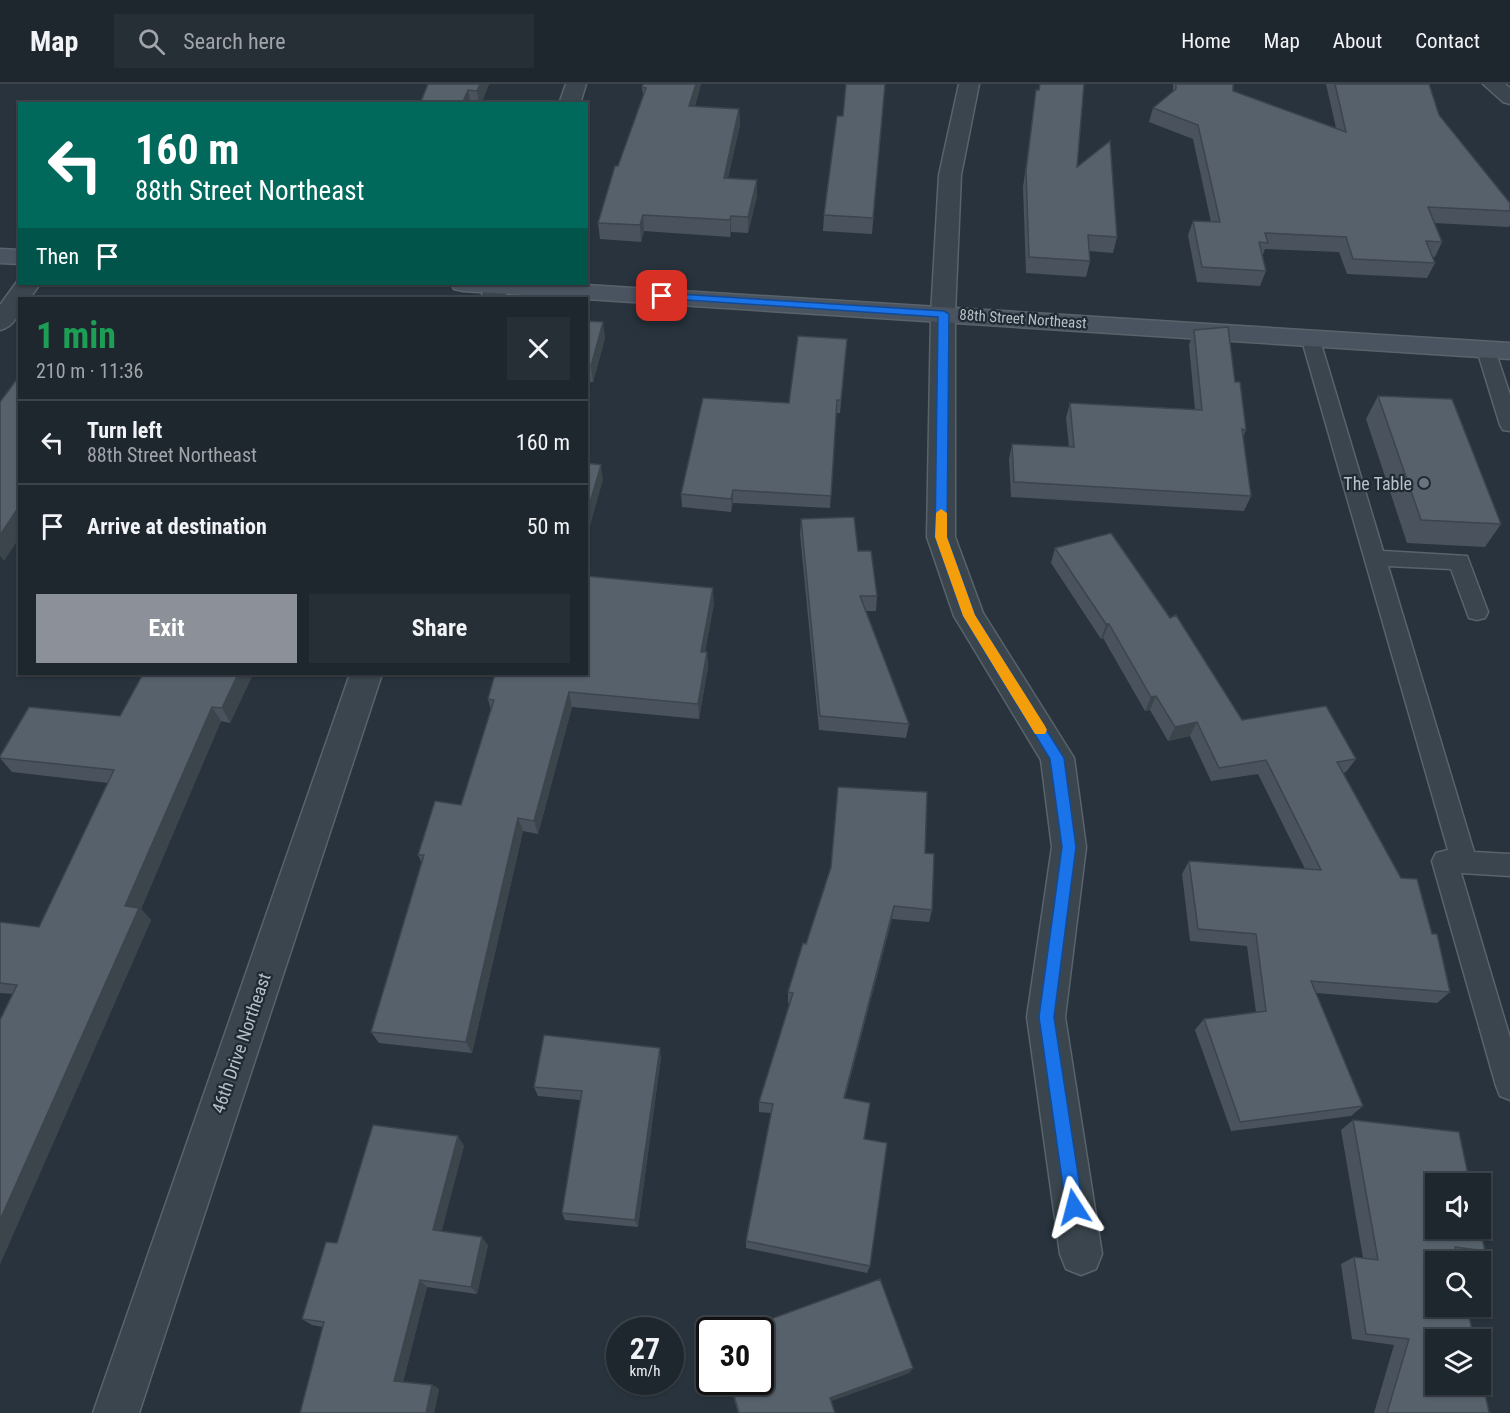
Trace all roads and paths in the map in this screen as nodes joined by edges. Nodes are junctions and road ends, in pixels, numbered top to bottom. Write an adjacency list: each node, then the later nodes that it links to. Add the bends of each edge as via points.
1 (576, 84): 5 (street)
2 (969, 84): 11 (street, via 950,175)
3 (1493, 84): 4 (street)
4 (1510, 98)
5 (570, 102)
6 (0, 256): 7 (main road)
7 (18, 257)
8 (470, 285): 9 (main road, 88th Street Northeast)
9 (496, 289): 11 (main road, 88th Street Northeast)
10 (18, 298): 12 (street)
11 (944, 314): 13 (main road, 88th Street Northeast); 22 (street, via 941,537 969,616 1057,758 1069,847 1046,1017)
12 (0, 322)
13 (1310, 337): 14 (main road, 88th Street Northeast); 16 (lane)
14 (1498, 351): 15 (lane)
15 (1510, 425)
16 (1374, 558): 17 (lane, via 1460,562); 19 (lane)
17 (1477, 612)
18 (366, 675): 23 (street, 46th Drive Northeast)
19 (1464, 862): 20 (lane); 21 (lane, via 1445,861)
20 (1510, 865)
21 (1510, 1086)
22 (1081, 1254)
23 (116, 1413)

